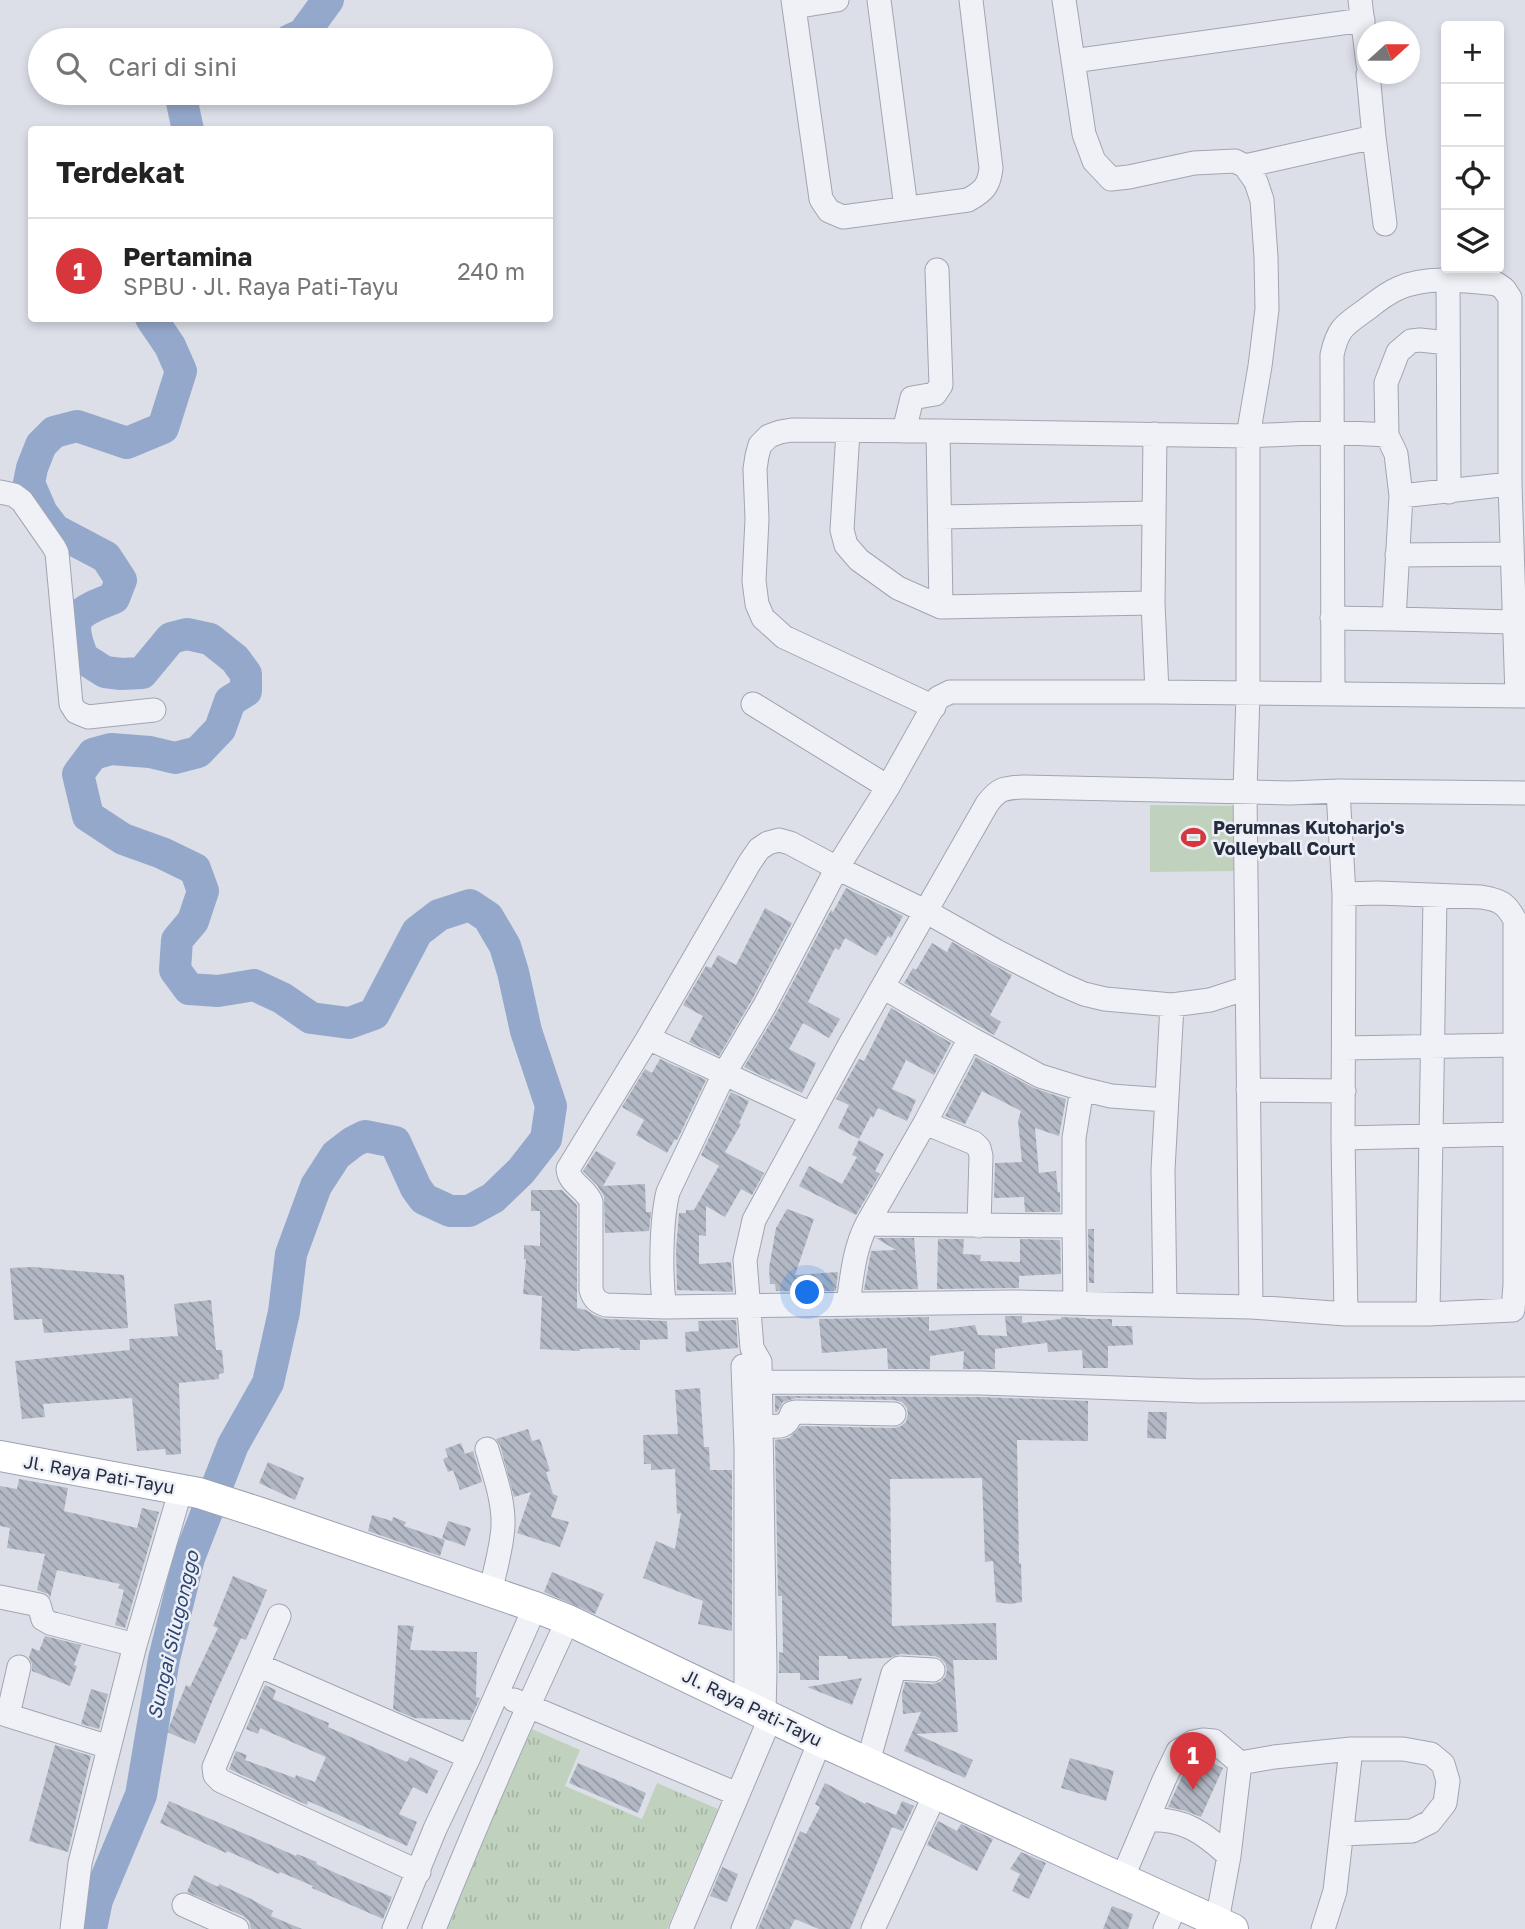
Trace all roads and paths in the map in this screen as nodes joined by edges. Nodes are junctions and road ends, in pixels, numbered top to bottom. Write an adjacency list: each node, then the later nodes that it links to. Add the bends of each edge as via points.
1 (837, 0): 5 (street)
2 (879, 0): 11 (street)
3 (971, 0): 11 (street, via 990,180 981,193 968,200)
4 (1064, 0): 7 (street)
5 (794, 4): 11 (street, via 821,199 829,211 843,218)
6 (1362, 10): 7 (street)
7 (1073, 61): 10 (street, via 1088,149 1111,180 1194,163 1235,161)
8 (1369, 84): 9 (street)
9 (1374, 137): 10 (street); 12 (street)
10 (1245, 166): 22 (street, via 1262,200 1266,257 1266,309)
11 (906, 208)
12 (1385, 224)
13 (937, 270): 17 (street, via 941,386 935,394 912,398)
14 (1448, 279): 15 (street); 19 (street, via 1401,287 1344,325 1332,355); 23 (street, via 1497,284 1510,298)
15 (1448, 343): 21 (street, via 1411,341 1398,352 1386,383); 25 (street)
16 (848, 431): 17 (street); 32 (street, via 842,530 846,545 898,588); 41 (street, via 779,432 760,445 755,469 757,604 763,618 784,637)
17 (904, 431): 18 (street)
18 (938, 431): 20 (street); 28 (street)
19 (1332, 432): 21 (street); 22 (street); 33 (street)
20 (1155, 434): 22 (street); 27 (street)
21 (1387, 435): 26 (street, via 1396,454)
22 (1248, 436): 37 (street)
23 (1510, 484): 25 (street); 29 (street)
24 (0, 492): 42 (street, via 22,501 57,553 71,705 88,717)
25 (1449, 492): 26 (street)
26 (1401, 496): 30 (street)
27 (1154, 513): 28 (street); 31 (street)
28 (940, 517): 32 (street)
29 (1512, 554): 30 (street); 35 (street)
30 (1397, 555): 34 (street)
31 (1153, 603): 32 (street); 36 (street)
32 (941, 607)
33 (1332, 618): 34 (street); 38 (street)
34 (1394, 619): 35 (street)
35 (1514, 622): 39 (street)
36 (1157, 692): 37 (street); 41 (street, via 950,692 938,698)
37 (1248, 693): 38 (street); 45 (street)
38 (1333, 694): 39 (street)
39 (1521, 696)
40 (753, 704): 43 (street)
41 (934, 707): 43 (street)
42 (154, 710)
43 (888, 787): 47 (street)
44 (1338, 791): 45 (street); 46 (street); 48 (street)
45 (1245, 792): 50 (street, via 1005,788 987,804); 52 (street)
46 (1525, 793)
47 (837, 868): 50 (street); 54 (street, via 779,840 759,849); 59 (street)
48 (1344, 894): 49 (street); 58 (street)
49 (1436, 897): 56 (street, via 1497,900 1516,920); 57 (street)
50 (926, 912): 51 (street); 53 (street, via 1084,994)
51 (883, 987): 55 (street); 64 (street)
52 (1247, 988): 53 (street, via 1210,1000); 61 (street)
53 (1172, 1005): 63 (street)
54 (648, 1038): 59 (street); 76 (street, via 568,1173 590,1202 594,1298 606,1305)
55 (970, 1038): 60 (street, via 1040,1076); 65 (street)
56 (1515, 1045): 57 (street); 66 (street)
57 (1432, 1046): 58 (street); 67 (street)
58 (1344, 1048): 62 (street)
59 (724, 1074): 64 (street); 76 (street, via 666,1199)
60 (1082, 1090): 63 (street); 71 (street, via 1074,1138)
61 (1248, 1090): 62 (street); 77 (street)
62 (1344, 1091): 68 (street)
63 (1166, 1100): 74 (street)
64 (811, 1114): 75 (street, via 754,1220 745,1260)
65 (925, 1123): 69 (street); 70 (street, via 979,1148)
66 (1516, 1134): 67 (street); 78 (street, via 1515,1285)
67 (1431, 1137): 68 (street); 80 (street)
68 (1343, 1139): 79 (street)
69 (867, 1224): 70 (street); 73 (street, via 859,1240)
70 (979, 1226): 71 (street)
71 (1074, 1226): 72 (street)
72 (1075, 1303): 73 (street); 74 (street)
73 (848, 1304): 75 (street)
74 (1165, 1305): 77 (street)
75 (749, 1306): 76 (street); 81 (street, via 752,1348 760,1363)
76 (665, 1307)
77 (1251, 1307): 79 (street)
78 (1519, 1310): 80 (street)
79 (1346, 1314): 80 (street)
80 (1428, 1314)
81 (752, 1382): 82 (street, via 981,1383 1199,1391); 84 (street)
82 (1525, 1389)
83 (894, 1414): 84 (street, via 796,1412 783,1426)
84 (757, 1440): 99 (street, via 765,1670)
85 (486, 1449): 88 (street, via 499,1491 503,1528)
86 (0, 1457): 87 (main road, Jl. Raya Pati-Tayu)
87 (190, 1491): 88 (main road, Jl. Raya Pati-Tayu); 93 (street)
88 (490, 1592): 90 (main road, Jl. Raya Pati-Tayu)
89 (0, 1597): 93 (street, via 39,1605 43,1619 50,1623)
90 (535, 1607): 92 (main road, Jl. Raya Pati-Tayu); 97 (street)
91 (279, 1616): 94 (street)
92 (568, 1620): 98 (street); 99 (main road, Jl. Raya Pati-Tayu)
93 (135, 1645): 102 (street)
94 (258, 1664): 104 (street); 112 (street, via 214,1767 215,1775)
95 (19, 1667): 100 (street)
96 (933, 1670): 105 (street, via 899,1668 893,1673)
97 (498, 1693): 98 (street); 104 (street)
98 (528, 1706): 108 (street); 120 (street)
99 (760, 1711): 101 (main road, Jl. Raya Pati-Tayu); 108 (street)
100 (4, 1714): 102 (street)
101 (820, 1741): 105 (main road, Jl. Raya Pati-Tayu); 122 (street)
102 (109, 1747): 117 (street, via 80,1863)
103 (1351, 1748): 106 (street); 110 (street); 110 (street, via 1430,1754 1443,1764 1448,1781 1445,1803 1430,1822 1412,1831)
104 (469, 1757): 112 (street)
105 (868, 1762): 107 (main road, Jl. Raya Pati-Tayu)
106 (1240, 1763): 109 (street, via 1214,1741 1193,1742 1178,1751); 111 (street)
107 (936, 1792): 113 (main road, Jl. Raya Pati-Tayu); 123 (street)
108 (737, 1794): 121 (street)
109 (1147, 1820): 111 (street, via 1165,1819 1187,1826 1208,1836); 113 (street)
110 (1342, 1834): 124 (street, via 1335,1891)
111 (1229, 1856): 116 (street)
112 (419, 1872): 119 (street)
113 (1122, 1879): 115 (main road, Jl. Raya Pati-Tayu)
114 (184, 1905): 118 (street)
115 (1171, 1916): 116 (main road, Jl. Raya Pati-Tayu)
116 (1225, 1925)
117 (72, 1929)
118 (237, 1929)
119 (394, 1929)
120 (434, 1929)
121 (681, 1929)
122 (743, 1929)
123 (873, 1929)
124 (1324, 1929)

